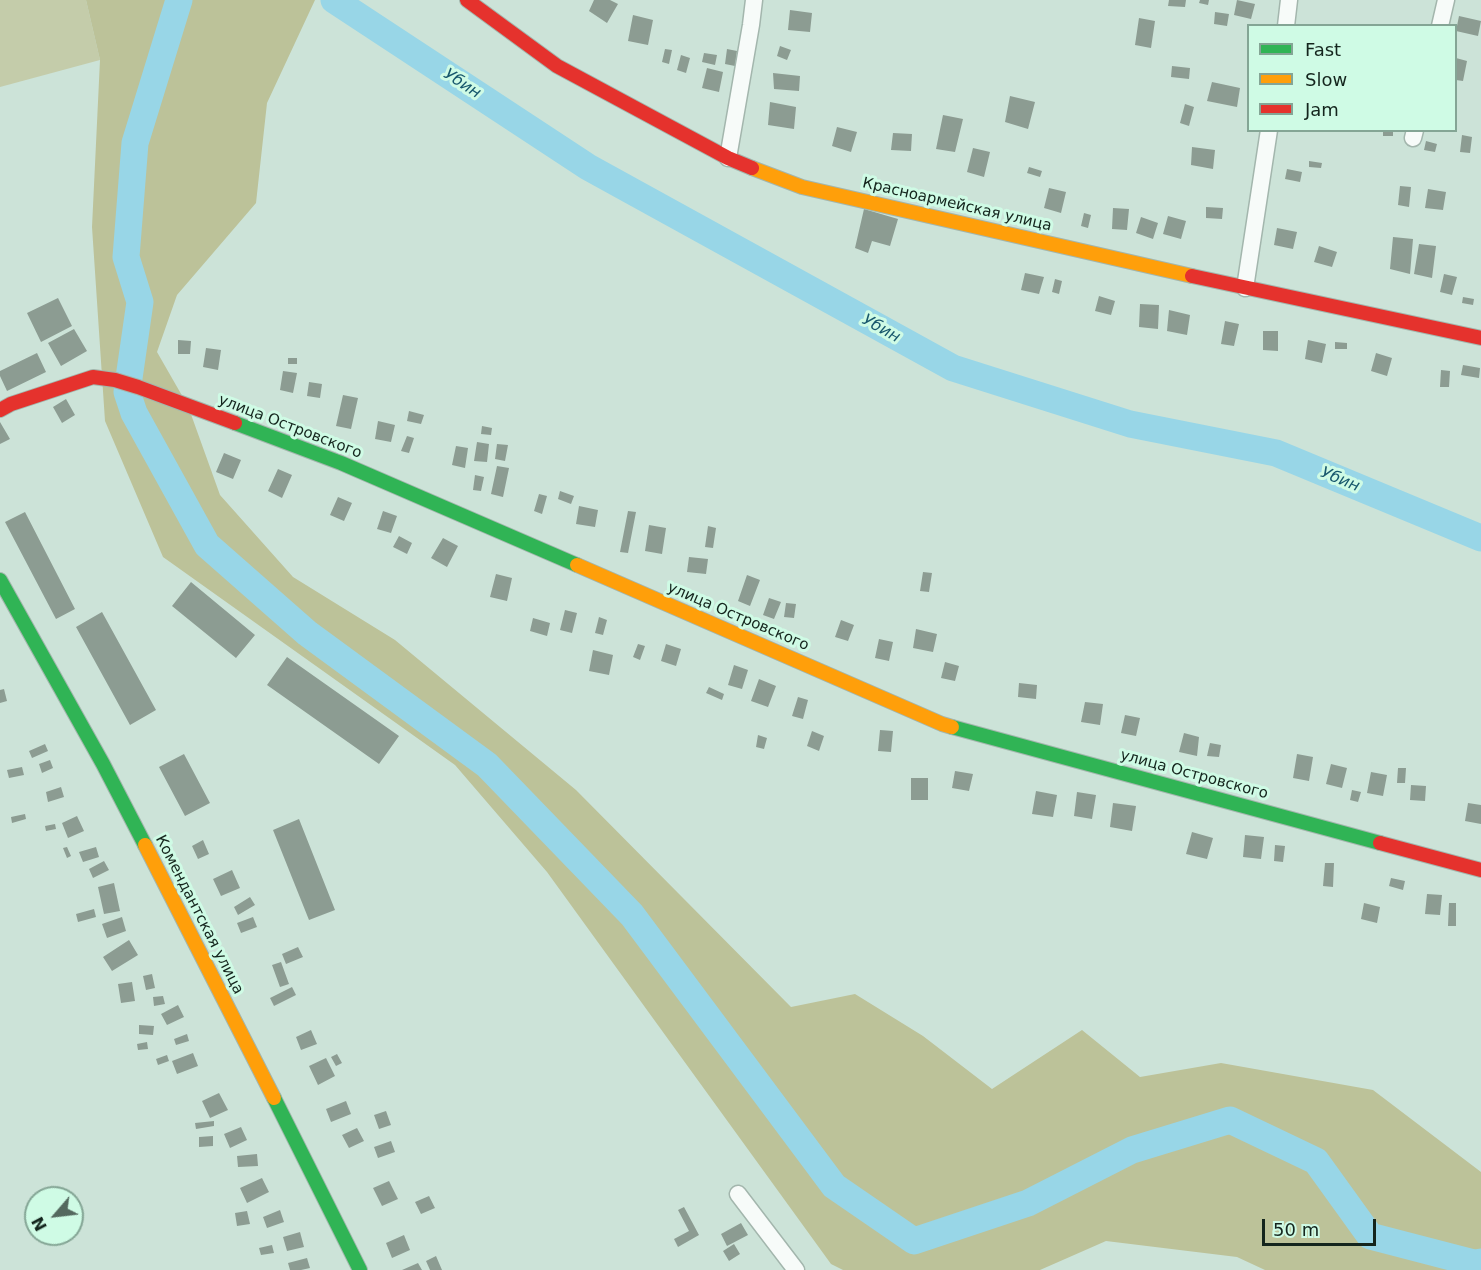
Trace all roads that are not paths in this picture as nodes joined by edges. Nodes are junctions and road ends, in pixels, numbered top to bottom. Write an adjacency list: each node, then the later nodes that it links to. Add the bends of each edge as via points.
1 (467, 0): 8 (street, Красноармейская улица, via 557,66)
2 (754, 0): 8 (street)
3 (1289, 0): 5 (street)
4 (1446, 0): 6 (street)
5 (1286, 24)
6 (1440, 24)
7 (1269, 132): 9 (street)
8 (728, 158): 9 (street, Красноармейская улица, via 802,187)
9 (1245, 288): 10 (street, Красноармейская улица)
10 (1481, 338)
11 (0, 410): 13 (street, улица Островского, via 93,377 138,387 341,463 942,723)
12 (0, 580): 15 (street, Комендантская улица, via 103,764)
13 (1481, 870)
14 (738, 1194): 16 (street)
15 (360, 1270)
16 (796, 1270)

